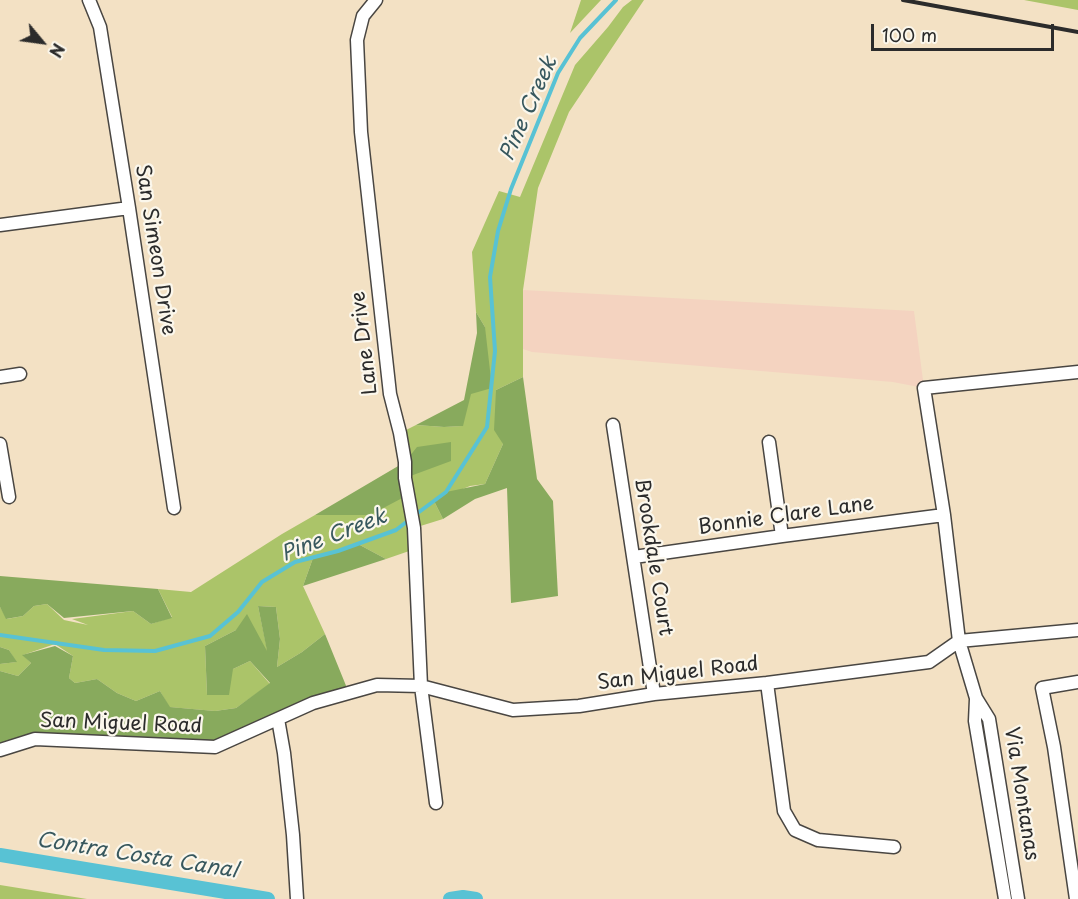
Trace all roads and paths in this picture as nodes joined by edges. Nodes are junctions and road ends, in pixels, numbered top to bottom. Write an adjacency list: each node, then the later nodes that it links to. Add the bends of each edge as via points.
1 (88, 0): 3 (street, San Simeon Drive, via 100,27)
2 (376, 0): 20 (street, Lane Drive, via 363,16 357,40 361,132 390,394 414,528)
3 (129, 208): 4 (street); 12 (street, San Simeon Drive)
4 (0, 225)
5 (1078, 372): 13 (street, via 924,388)
6 (20, 374): 7 (street)
7 (0, 377)
8 (613, 425): 15 (street, Brookdale Court)
9 (769, 442): 14 (street)
10 (0, 444): 11 (street)
11 (9, 497)
12 (174, 508)
13 (944, 515): 14 (street, Bonnie Clare Lane); 17 (street)
14 (782, 536): 15 (street, Bonnie Clare Lane)
15 (634, 557): 21 (street, Brookdale Court)
16 (1078, 630): 17 (street)
17 (959, 641): 19 (street, San Miguel Road, via 929,662); 22 (street, Via Montanas)
18 (1078, 682): 30 (street, via 1042,688)
19 (766, 683): 21 (street, San Miguel Road); 26 (street, via 784,811 795,830 818,840)
20 (421, 686): 21 (street, San Miguel Road, via 513,710 579,706); 23 (street, San Miguel Road, via 377,685 313,703); 25 (street, Lane Drive)
21 (654, 694)
22 (976, 698): 28 (street, Via Montanas, via 975,721); 29 (street, Via Montanas, via 989,719)
23 (278, 719): 24 (street, San Miguel Road, via 215,747 35,739); 27 (street)
24 (0, 750)
25 (436, 803)
26 (894, 847)
27 (297, 896)
28 (1005, 899)
29 (1018, 899)
30 (1076, 899)

